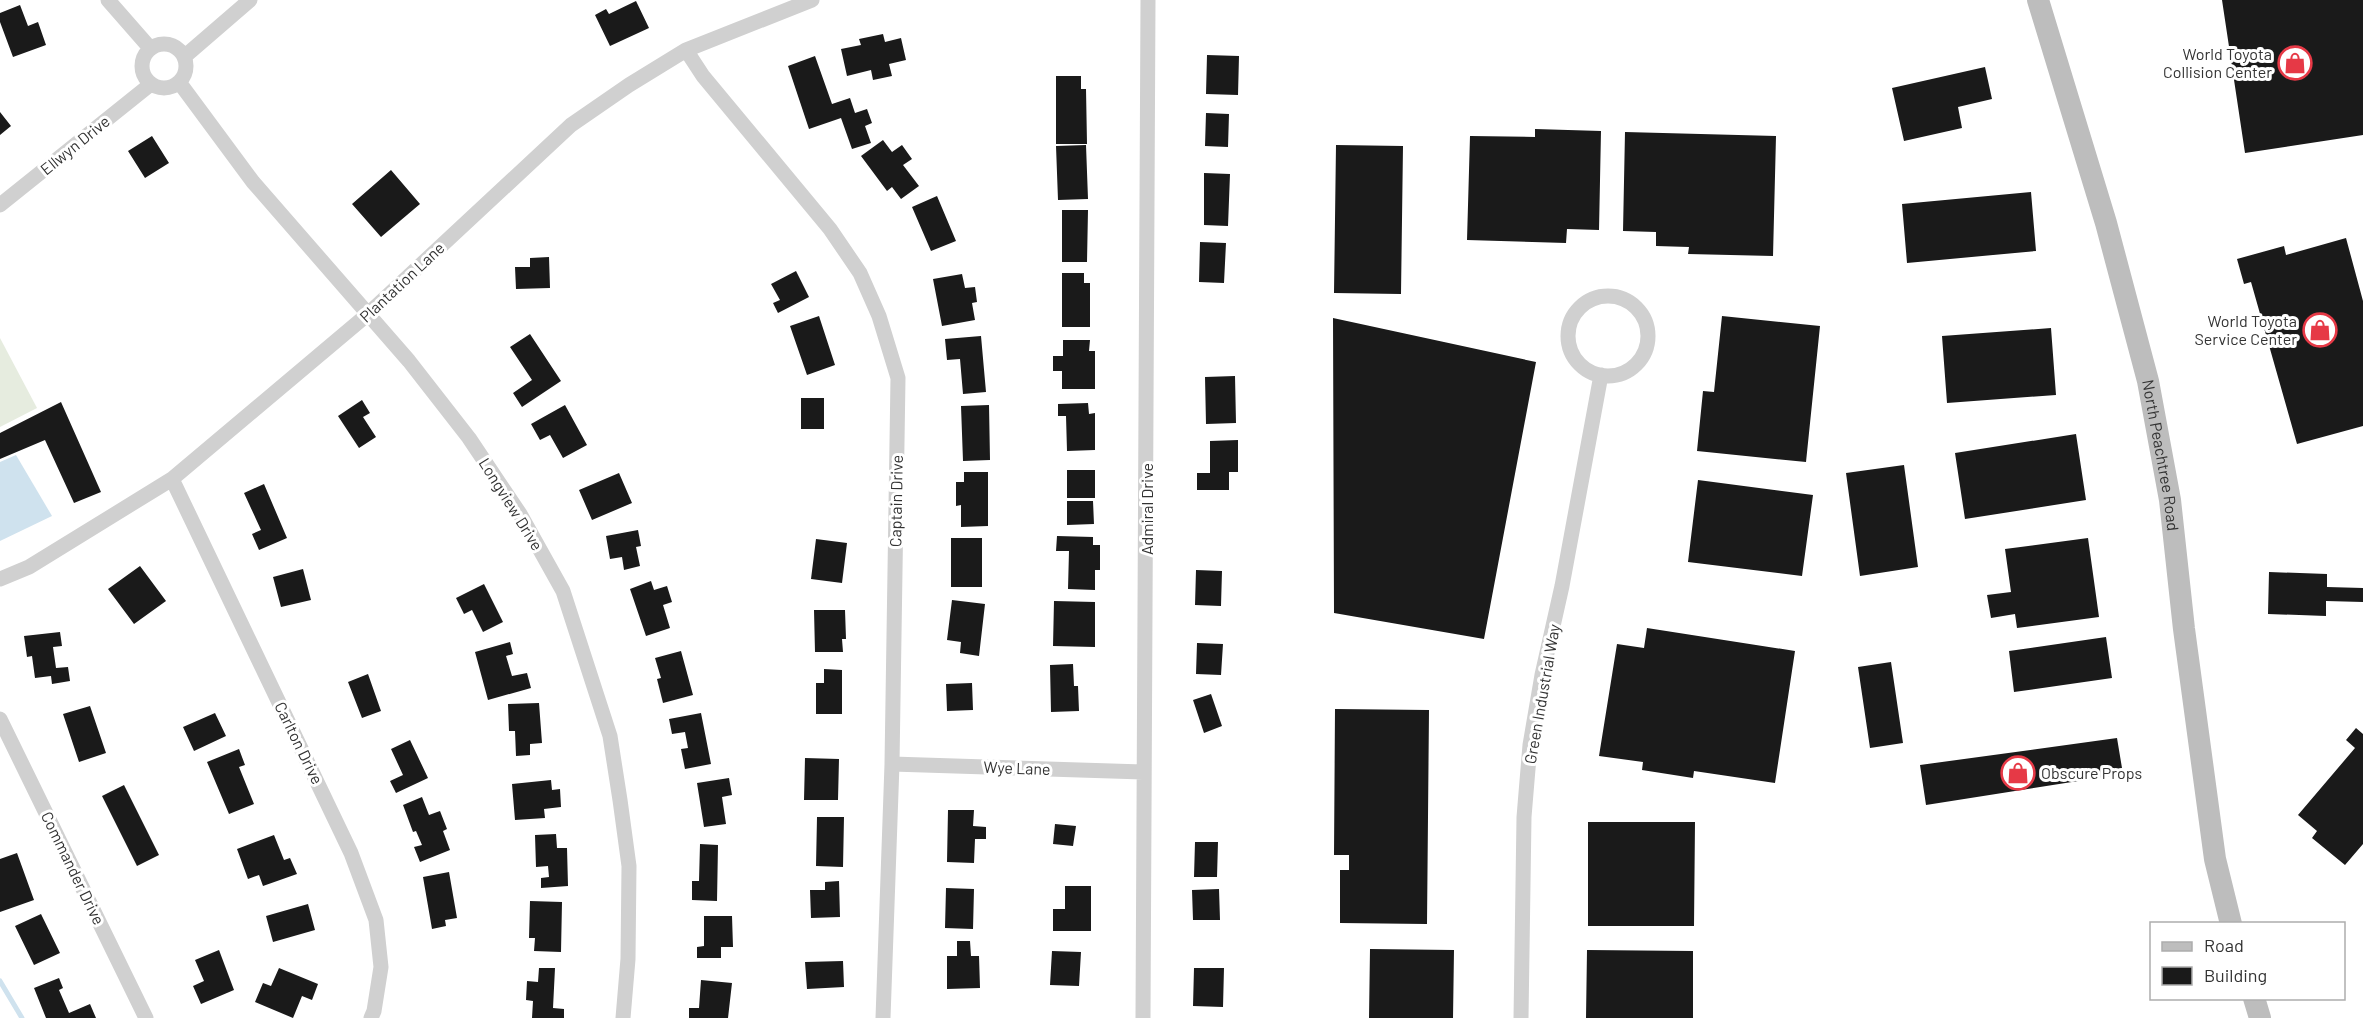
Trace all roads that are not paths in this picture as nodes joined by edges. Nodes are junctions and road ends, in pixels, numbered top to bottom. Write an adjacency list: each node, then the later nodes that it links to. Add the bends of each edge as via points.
1 (108, 0): 6 (street)
2 (250, 0): 8 (street)
3 (812, 0): 7 (street, Plantation Lane)
4 (1148, 0): 18 (street, Admiral Drive)
5 (2038, 0): 19 (street, North Peachtree Road, via 2106,223 2148,381 2170,500 2214,858)
6 (150, 48): 8 (street, via 166,44 180,50); 10 (street, via 141,65)
7 (686, 50): 12 (street, Plantation Lane, via 571,125); 17 (street, Captain Drive, via 703,76 830,229 860,273 879,316 898,378)
8 (184, 57): 9 (street, via 186,71)
9 (179, 82): 10 (street, via 164,88); 12 (street, Longview Drive, via 253,182)
10 (151, 84): 11 (street, Ellwyn Drive)
11 (0, 205)
12 (368, 314): 14 (street, Plantation Lane); 23 (street, Longview Drive, via 469,438 520,514 563,591 610,736 620,800 629,866)
13 (1601, 375): 13 (street, via 1626,372 1637,364 1648,341 1643,315 1623,298 1609,296 1584,304 1569,326 1571,352 1588,371); 26 (street, Green Industrial Way, via 1530,745 1524,818)
14 (172, 479): 15 (street, Plantation Lane, via 29,567); 22 (street, Carlton Drive, via 351,853 376,920 381,966)
15 (0, 579)
16 (0, 719): 21 (street, Commander Drive)
17 (892, 764): 18 (street, Wye Lane); 24 (street, Captain Drive)
18 (1143, 772): 25 (street, Admiral Drive)
19 (2230, 922)
20 (2254, 1000): 27 (street)
21 (146, 1018)
22 (371, 1018)
23 (623, 1018)
24 (883, 1018)
25 (1143, 1018)
26 (1521, 1018)
27 (2260, 1018)

